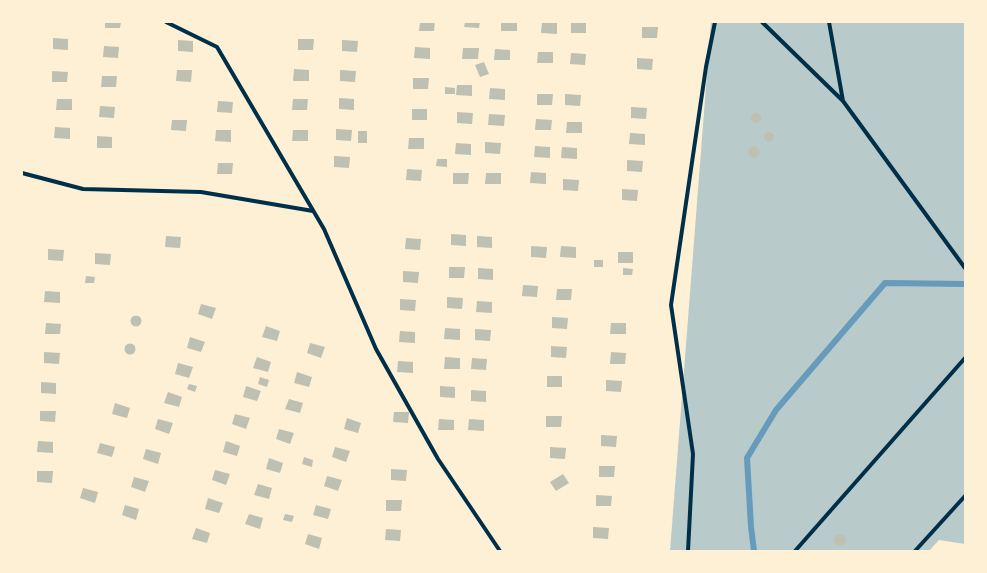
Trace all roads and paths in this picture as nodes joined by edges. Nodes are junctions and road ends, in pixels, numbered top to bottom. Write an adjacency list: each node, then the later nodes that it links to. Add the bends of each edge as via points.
1 (166, 22): 7 (street, via 217,48)
2 (715, 22): 12 (street, via 705,74 672,305 693,454)
3 (762, 22): 5 (street)
4 (829, 22): 5 (street)
5 (843, 101): 8 (street)
6 (22, 174): 7 (street, via 83,189 201,192)
7 (313, 211): 11 (street, via 324,229 376,349 438,459)
8 (965, 268)
9 (965, 358): 13 (street)
10 (965, 496): 14 (street)
11 (500, 551)
12 (688, 551)
13 (795, 551)
14 (916, 551)

